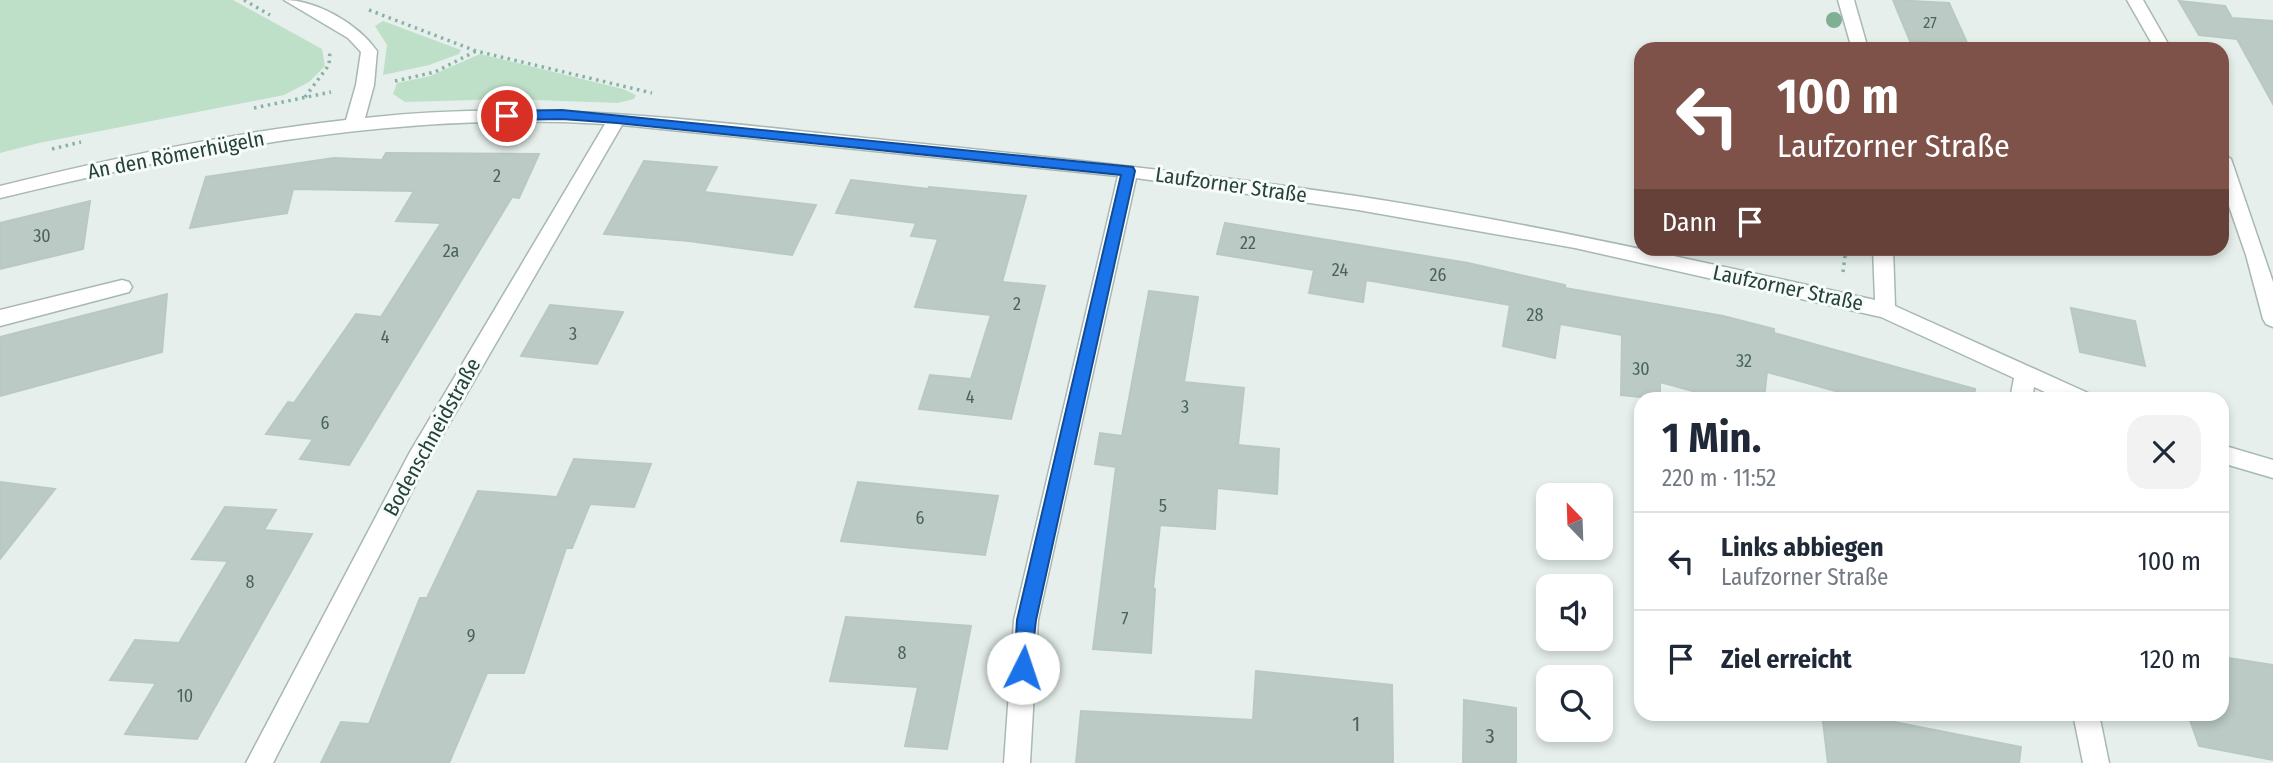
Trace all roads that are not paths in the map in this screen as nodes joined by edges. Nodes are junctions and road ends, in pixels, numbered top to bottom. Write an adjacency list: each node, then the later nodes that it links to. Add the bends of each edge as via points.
1 (292, 0): 7 (street, via 354,34 369,51)
2 (1846, 0): 4 (street)
3 (2135, 0): 5 (street)
4 (1858, 42)
5 (2159, 42)
6 (617, 118): 7 (street, Laufzorner Straße, via 452,116); 8 (street, Laufzorner Straße); 24 (street, Bodenschneidstraße, via 418,458)
7 (354, 124): 10 (street, An den Römerhügeln, via 191,151)
8 (1128, 171): 11 (street, Laufzorner Straße, via 1358,203); 25 (street, via 1026,620)
9 (2229, 179): 17 (street)
10 (0, 192)
11 (1634, 254)
12 (1642, 256): 15 (street, Laufzorner Straße)
13 (1883, 256): 15 (street)
14 (122, 287): 16 (street)
15 (1885, 310): 18 (street, Laufzorner Straße)
16 (0, 318)
17 (2273, 320)
18 (2025, 376): 19 (street); 20 (street, Laufzorner Straße)
19 (2022, 392)
20 (2063, 392)
21 (2229, 456): 22 (street)
22 (2273, 470)
23 (2087, 721): 26 (street)
24 (259, 763)
25 (1017, 763)
26 (2096, 763)

